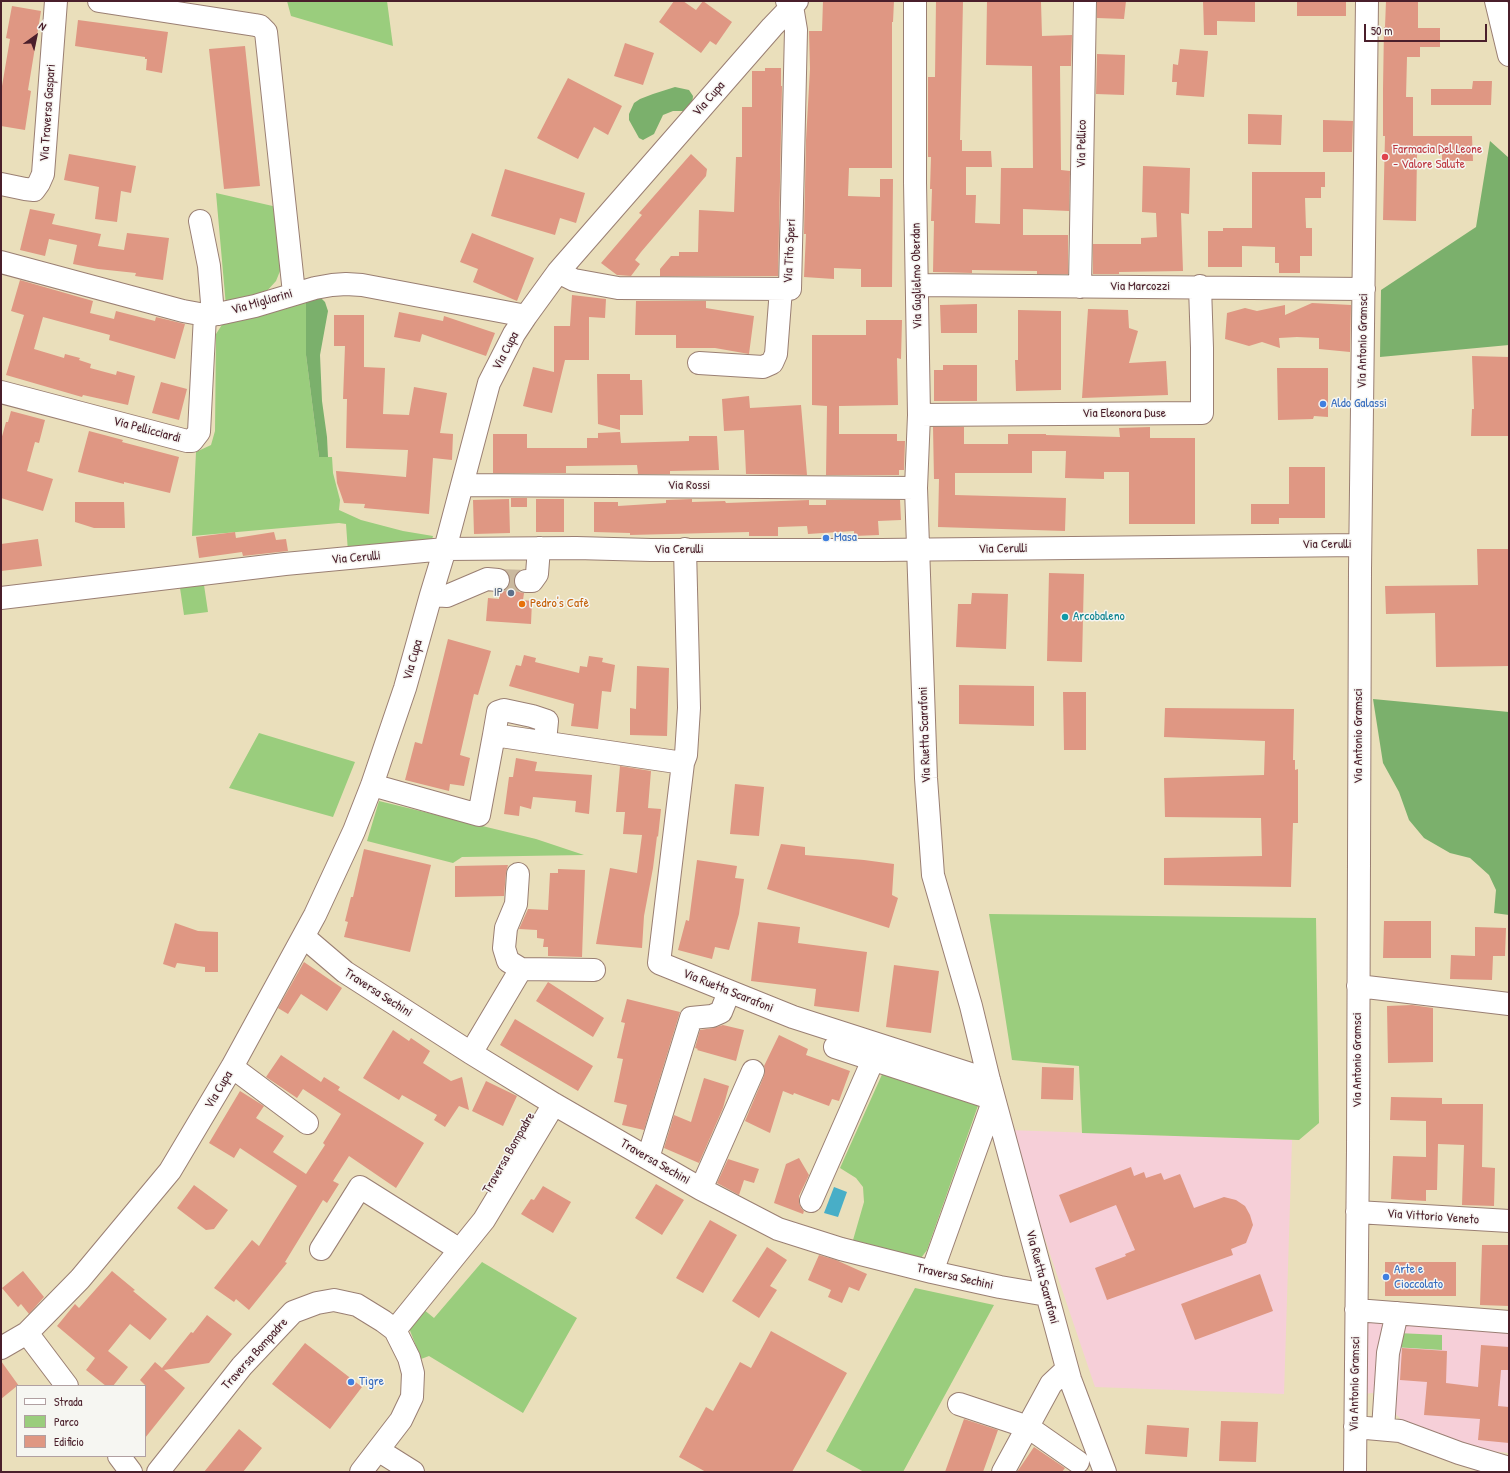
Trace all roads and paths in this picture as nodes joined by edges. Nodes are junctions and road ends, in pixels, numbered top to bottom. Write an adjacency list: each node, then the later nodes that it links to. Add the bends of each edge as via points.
1 (56, 1): 9 (street, Via Traversa Gaspari, via 43,174 34,190)
2 (100, 1): 18 (street, via 260,26 266,32)
3 (915, 1): 13 (street, Via Guglielmo Oberdan)
4 (1085, 1): 15 (street, Via Pellico)
5 (1367, 1): 17 (street, Via Antonio Gramsci)
6 (1496, 1): 8 (street)
7 (792, 3): 12 (street, Via Cupa); 16 (street, Via Tito Speri, via 796,30 790,289)
8 (1509, 55)
9 (1, 186)
10 (200, 222): 19 (street, via 209,266)
11 (1, 262): 19 (street, Via Migliarini, via 183,311)
12 (558, 272): 16 (street, Via Tito Speri, via 574,280 618,288); 20 (street, Via Cupa)
13 (917, 285): 15 (street, Via Marcozzi); 23 (street, Via Guglielmo Oberdan)
14 (1200, 286): 15 (street, Via Marcozzi); 17 (street, Via Marcozzi); 23 (street, Via Eleonora Duse, via 1202,413)
15 (1080, 287)
16 (781, 289): 21 (street, via 776,354 772,363 763,367)
17 (1364, 289): 26 (street, Via Antonio Gramsci)
18 (294, 293): 19 (street, Via Migliarini, via 255,306); 20 (street, Via Migliarini, via 332,285 362,285)
19 (209, 315): 22 (street, Via Pellicciardi, via 199,432 192,441)
20 (526, 316): 24 (street, Via Cupa, via 489,384)
21 (699, 363)
22 (1, 392)
23 (919, 415): 25 (street, Via Guglielmo Oberdan)
24 (462, 485): 25 (street, Via Rossi); 28 (street, Via Cupa)
25 (916, 488): 30 (street, Via Guglielmo Oberdan)
26 (1360, 546): 30 (street, Via Cerulli); 41 (street, Via Antonio Gramsci)
27 (539, 548): 28 (street, Via Cerulli); 29 (street, Via Cerulli); 32 (street, via 537,574 532,581)
28 (445, 549): 33 (street, Via Cupa); 34 (street, Via Cerulli, via 286,564)
29 (684, 549): 30 (street, Via Cerulli); 35 (street, via 689,708 686,755)
30 (918, 550): 49 (street, Via Ruetta Scarafoni, via 926,778 933,875)
31 (498, 580): 33 (street, via 487,579 447,596)
32 (526, 581)
33 (431, 595): 36 (street, Via Cupa, via 405,688)
34 (1, 598)
35 (682, 763): 36 (street, via 545,742 547,721 504,710 498,712 479,815); 42 (street, Via Ruetta Scarafoni, via 659,963)
36 (372, 785): 38 (street, Via Cupa, via 354,831)
37 (518, 874): 39 (street, via 516,904 506,928 504,948 508,960)
38 (304, 937): 45 (street, Traversa Sechini, via 345,972); 47 (street, Via Cupa)
39 (521, 969): 40 (street); 45 (street)
40 (594, 970)
41 (1358, 986): 43 (street); 55 (street, Via Antonio Gramsci)
42 (729, 992): 49 (street, Via Ruetta Scarafoni); 52 (street, via 721,1012 712,1016 691,1018)
43 (1509, 1004)
44 (835, 1048): 46 (street)
45 (471, 1053): 50 (street, Traversa Sechini)
46 (873, 1060): 49 (street); 54 (street)
47 (232, 1067): 51 (street); 65 (street, Via Cupa, via 170,1171 80,1279)
48 (753, 1071): 53 (street)
49 (992, 1089): 59 (street); 60 (street, Via Ruetta Scarafoni)
50 (548, 1100): 52 (street, Traversa Sechini); 57 (street, via 484,1220)
51 (307, 1123)
52 (648, 1158): 53 (street, Traversa Sechini)
53 (701, 1189): 59 (street, Traversa Sechini, via 778,1229 841,1249)
54 (811, 1201)
55 (1357, 1212): 56 (street, Via Vittorio Veneto); 61 (street, Via Antonio Gramsci)
56 (1509, 1217)
57 (454, 1247): 58 (street, via 360,1187); 64 (street)
58 (321, 1249)
59 (932, 1272): 60 (street, Traversa Sechini)
60 (1047, 1296): 67 (street, Via Ruetta Scarafoni)
61 (1356, 1310): 62 (street); 71 (street, Via Antonio Gramsci)
62 (1397, 1313): 63 (street); 72 (street, via 1388,1353)
63 (1509, 1322)
64 (389, 1326): 73 (street, via 409,1358 413,1373 412,1397 401,1420); 78 (street, Traversa Bompadre, via 357,1305 334,1300 293,1312 242,1366)
65 (27, 1333): 66 (street, Via Cupa); 68 (street)
66 (1, 1348)
67 (1067, 1369): 70 (street, via 1051,1384); 82 (street, Via Ruetta Scarafoni)
68 (66, 1385)
69 (959, 1404): 70 (street)
70 (1028, 1427): 75 (street); 81 (street)
71 (1355, 1427): 72 (street); 83 (street, Via Antonio Gramsci)
72 (1383, 1430): 76 (street, via 1400,1431)
73 (378, 1450): 79 (street); 80 (street)
74 (120, 1457): 77 (street)
75 (1078, 1462)
76 (1509, 1468)
77 (131, 1472)
78 (158, 1472)
79 (362, 1472)
80 (413, 1472)
81 (1003, 1472)
82 (1105, 1472)
83 (1355, 1472)

